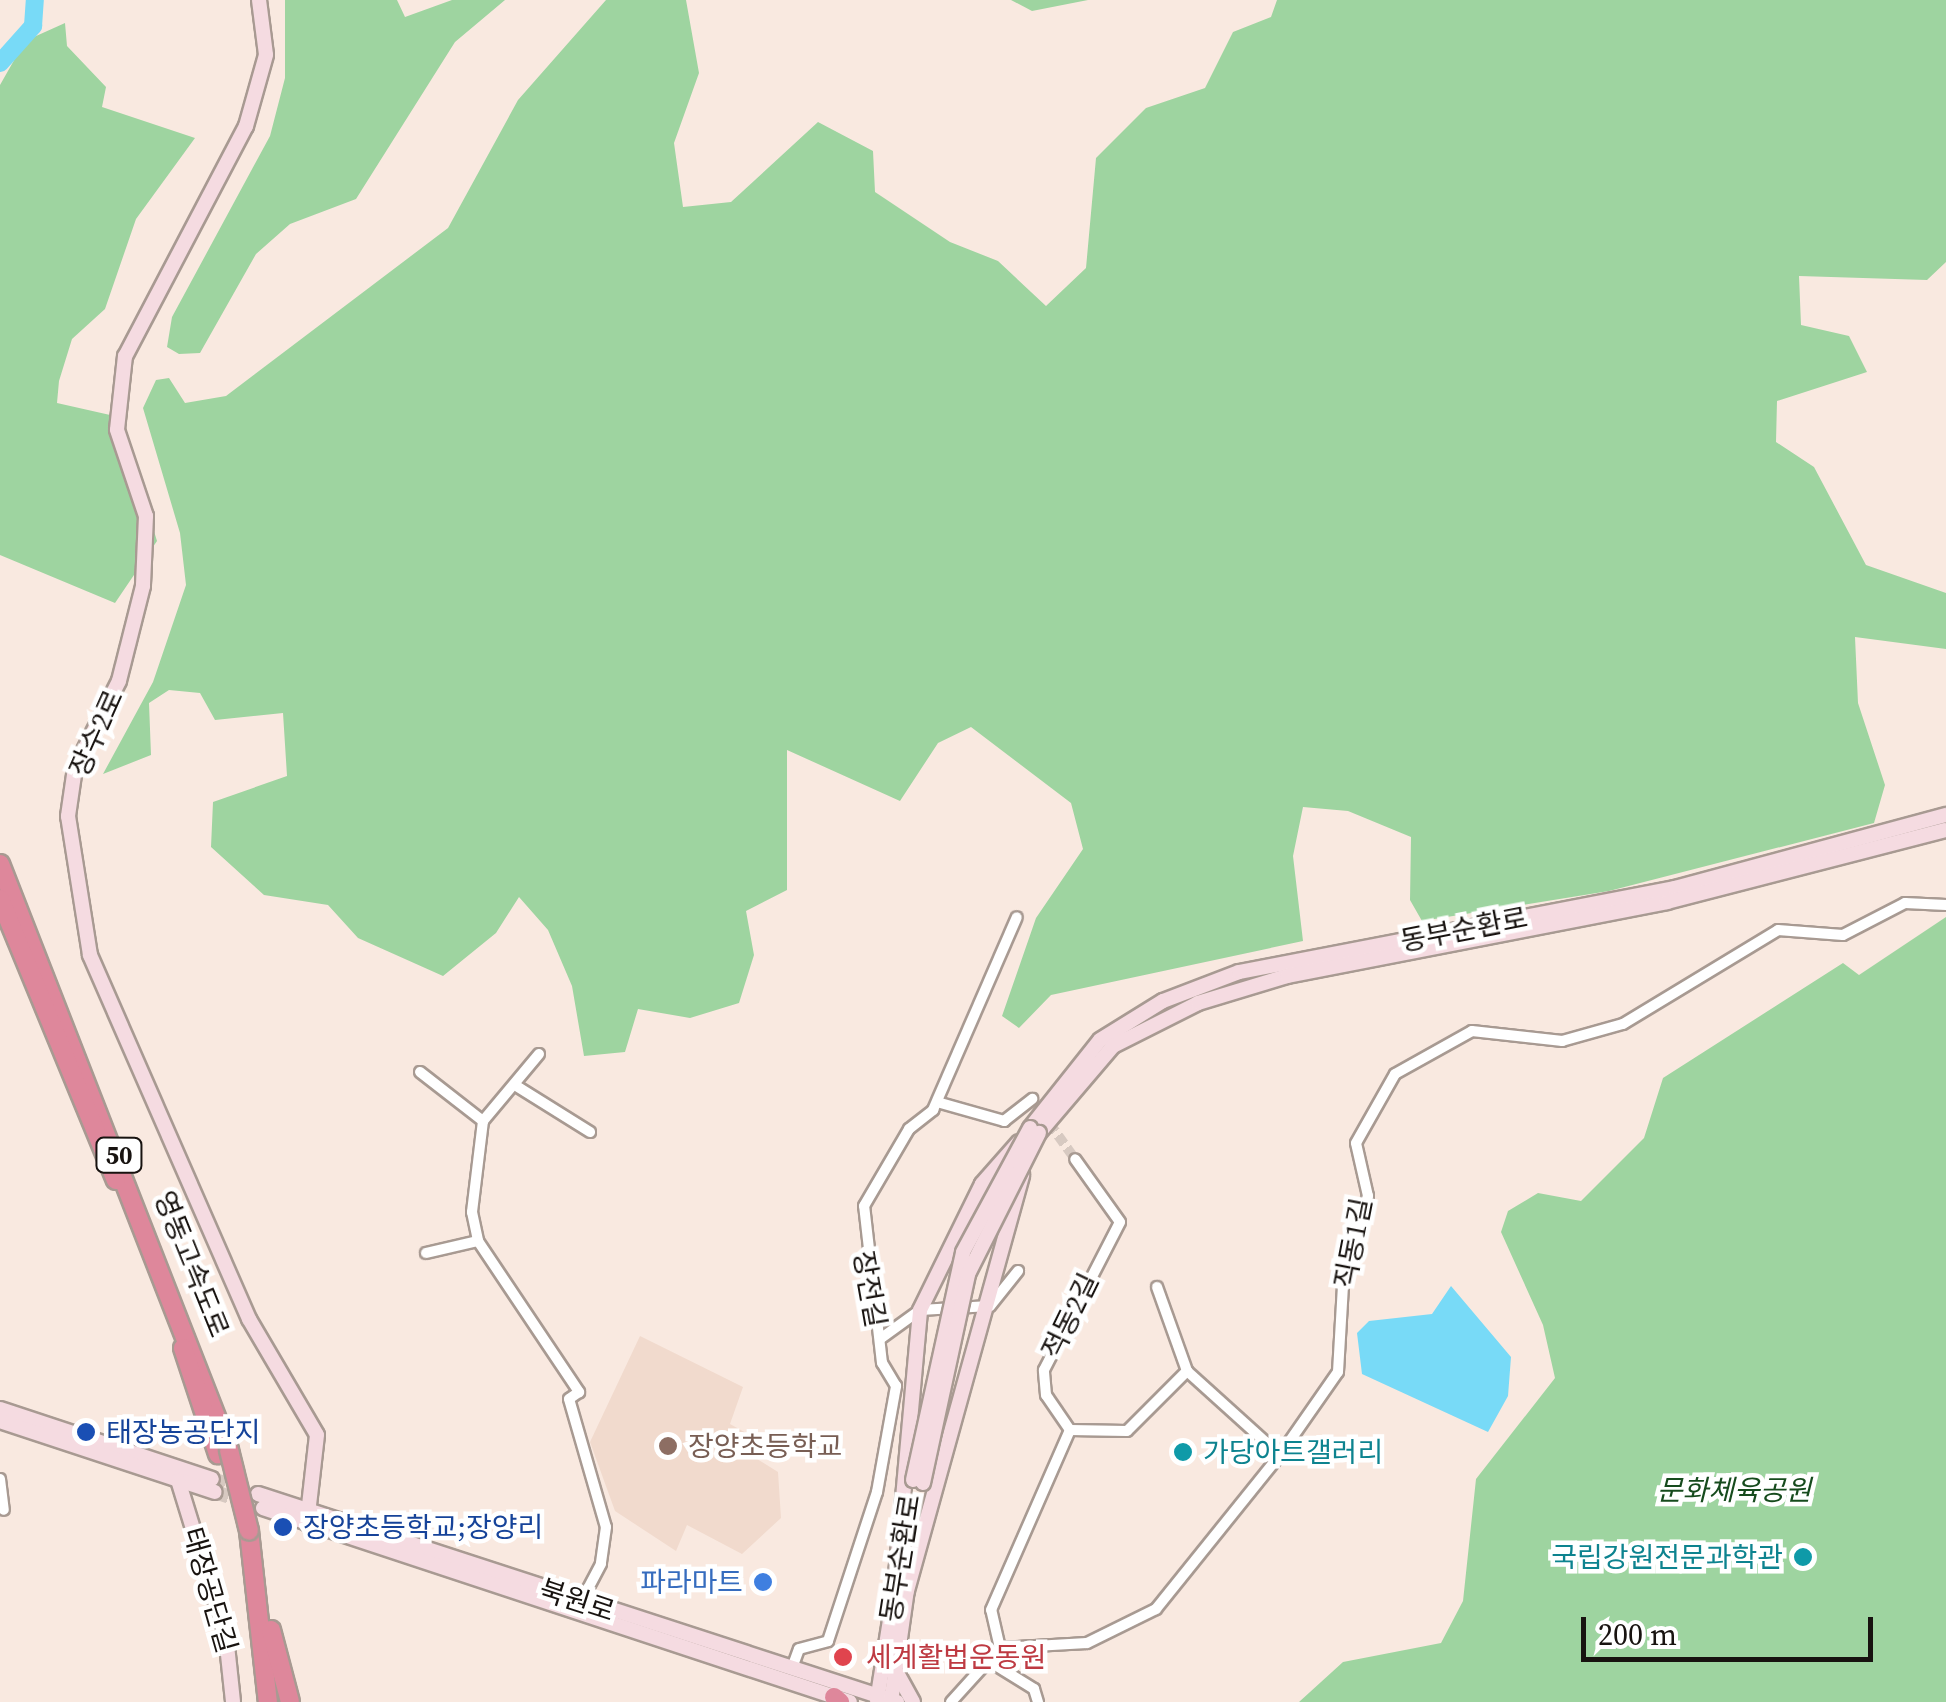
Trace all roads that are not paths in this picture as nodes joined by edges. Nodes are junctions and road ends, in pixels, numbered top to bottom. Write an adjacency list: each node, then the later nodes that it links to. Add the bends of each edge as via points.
1 (259, 0): 35 (street, 장수2로, via 266,55 246,126 125,356 116,430 146,516 143,586 119,681 75,768 68,816 90,955 249,1319 317,1435)
2 (1946, 814): 15 (street, 동부순환로, via 1675,888 1239,972 1163,1001 1100,1040)
3 (1946, 830): 15 (street, 동부순환로, via 1667,902 1230,993 1113,1046)
4 (0, 864): 28 (highway, 영동고속도로 / 50)
5 (0, 899): 28 (highway, 영동고속도로 / 50)
6 (1946, 906): 29 (street, 직동1길, via 1905,903 1842,935 1778,930 1623,1024 1562,1042 1472,1031 1396,1074 1356,1143 1368,1196 1344,1270 1338,1372)
7 (1018, 917): 12 (street, 장전길)
8 (540, 1054): 10 (street)
9 (420, 1072): 13 (street)
10 (518, 1088): 13 (street); 14 (street)
11 (1032, 1099): 12 (street, via 1028,1094 1004,1121)
12 (937, 1102): 23 (street, 장전길, via 909,1129 864,1206)
13 (483, 1121): 17 (street, via 472,1212)
14 (590, 1132)
15 (1032, 1134): 21 (street); 22 (street, via 982,1184); 39 (street, 동부순환로, bridge, via 963,1252)
16 (1074, 1159): 27 (street, 적동2길, via 1120,1222 1044,1370 1046,1396)
17 (478, 1242): 18 (street); 40 (street, via 579,1392 569,1399 606,1527)
18 (426, 1252)
19 (1018, 1271): 21 (street)
20 (1157, 1287): 24 (street)
21 (990, 1306): 22 (street); 39 (street)
22 (920, 1310): 23 (street); 39 (street)
23 (880, 1339): 44 (street, 장전길, via 896,1386 877,1492 828,1641 799,1649)
24 (1187, 1371): 27 (street, via 1128,1431); 29 (street)
25 (0, 1409): 30 (street)
26 (0, 1421): 30 (street)
27 (1070, 1430): 41 (street, via 990,1610)
28 (224, 1452): 36 (highway, 영동고속도로 / 50)
29 (1280, 1455): 41 (street, 직동1길, via 1188,1579 1122,1634)
30 (180, 1475): 32 (street); 47 (street, 태장공단길, via 226,1636)
31 (0, 1479): 34 (street)
32 (214, 1486)
33 (260, 1501): 35 (street, 북원로)
34 (4, 1510)
35 (310, 1518): 37 (street, 북원로)
36 (244, 1532): 38 (highway, 영동고속도로 / 50); 48 (highway, 영동고속도로 / 50)
37 (490, 1578): 40 (street, 북원로); 45 (street, 북원로)
38 (259, 1594): 49 (highway, 영동고속도로 / 50); 50 (highway)
39 (899, 1597): 43 (street, 동부순환로)
40 (581, 1602): 44 (street, 북원로)
41 (1000, 1648): 42 (street, 직동1길)
42 (984, 1658): 52 (street, 직동1길); 53 (street, via 1034,1690)
43 (889, 1665): 45 (street); 46 (street, 동부순환로); 51 (street)
44 (792, 1668): 45 (street, 북원로)
45 (840, 1696): 46 (street, 북원로)
46 (887, 1700)
47 (232, 1702)
48 (258, 1702)
49 (268, 1702)
50 (290, 1702)
51 (913, 1702)
52 (951, 1702)
53 (1038, 1702)

